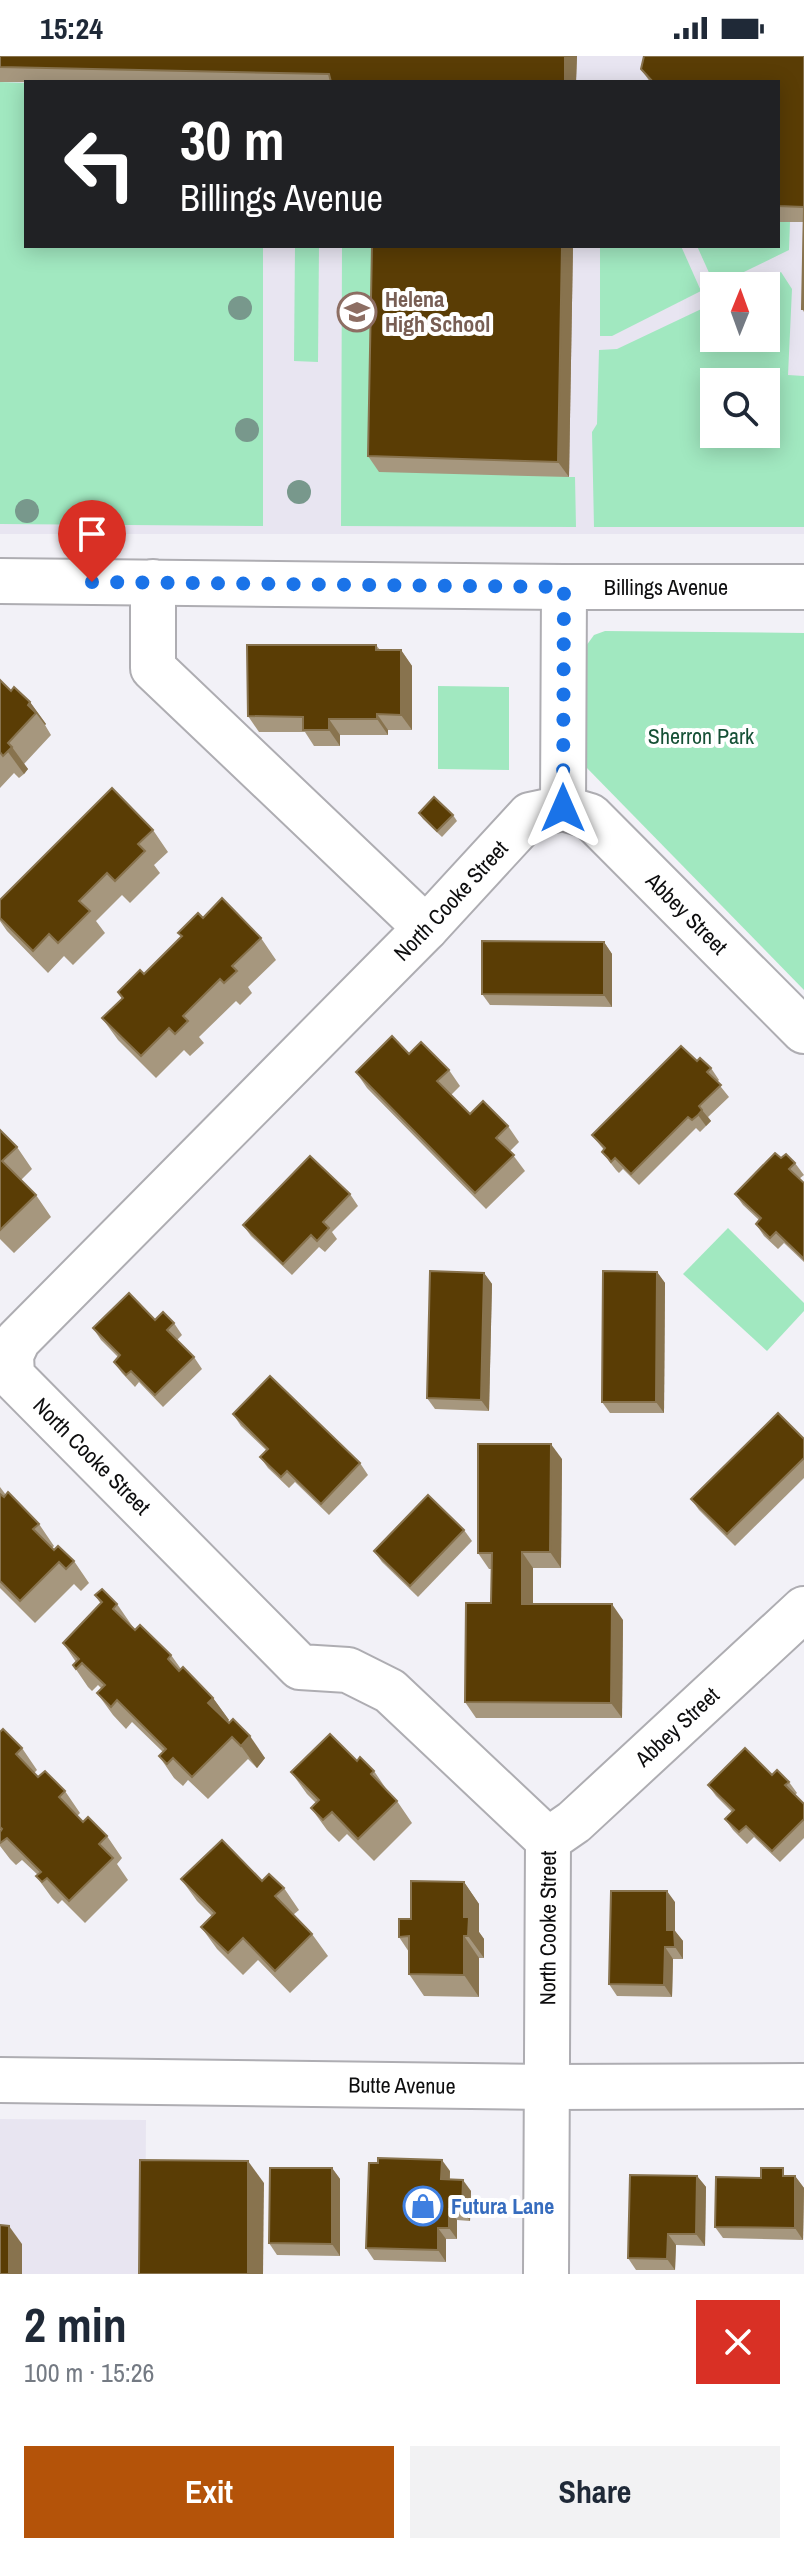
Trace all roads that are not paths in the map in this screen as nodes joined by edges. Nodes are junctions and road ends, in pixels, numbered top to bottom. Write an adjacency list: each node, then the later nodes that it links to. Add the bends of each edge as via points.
1 (0, 581): 2 (street, Billings Avenue)
2 (153, 582): 3 (street, Billings Avenue); 6 (street, via 153,668)
3 (564, 587): 4 (street, Billings Avenue); 5 (street)
4 (804, 587)
5 (563, 808): 6 (street, North Cooke Street, via 530,815); 7 (street, Abbey Street, via 590,816)
6 (426, 928): 9 (street, North Cooke Street, via 18,1340 11,1355 12,1376 300,1667 348,1670 390,1691)
7 (804, 1031)
8 (804, 1609): 9 (street, Abbey Street, via 574,1822)
9 (548, 1840): 12 (street, North Cooke Street)
10 (0, 2080): 12 (street, Butte Avenue)
11 (804, 2086): 12 (street, Butte Avenue)
12 (547, 2087): 13 (street, North Cooke Street)
13 (546, 2274)

